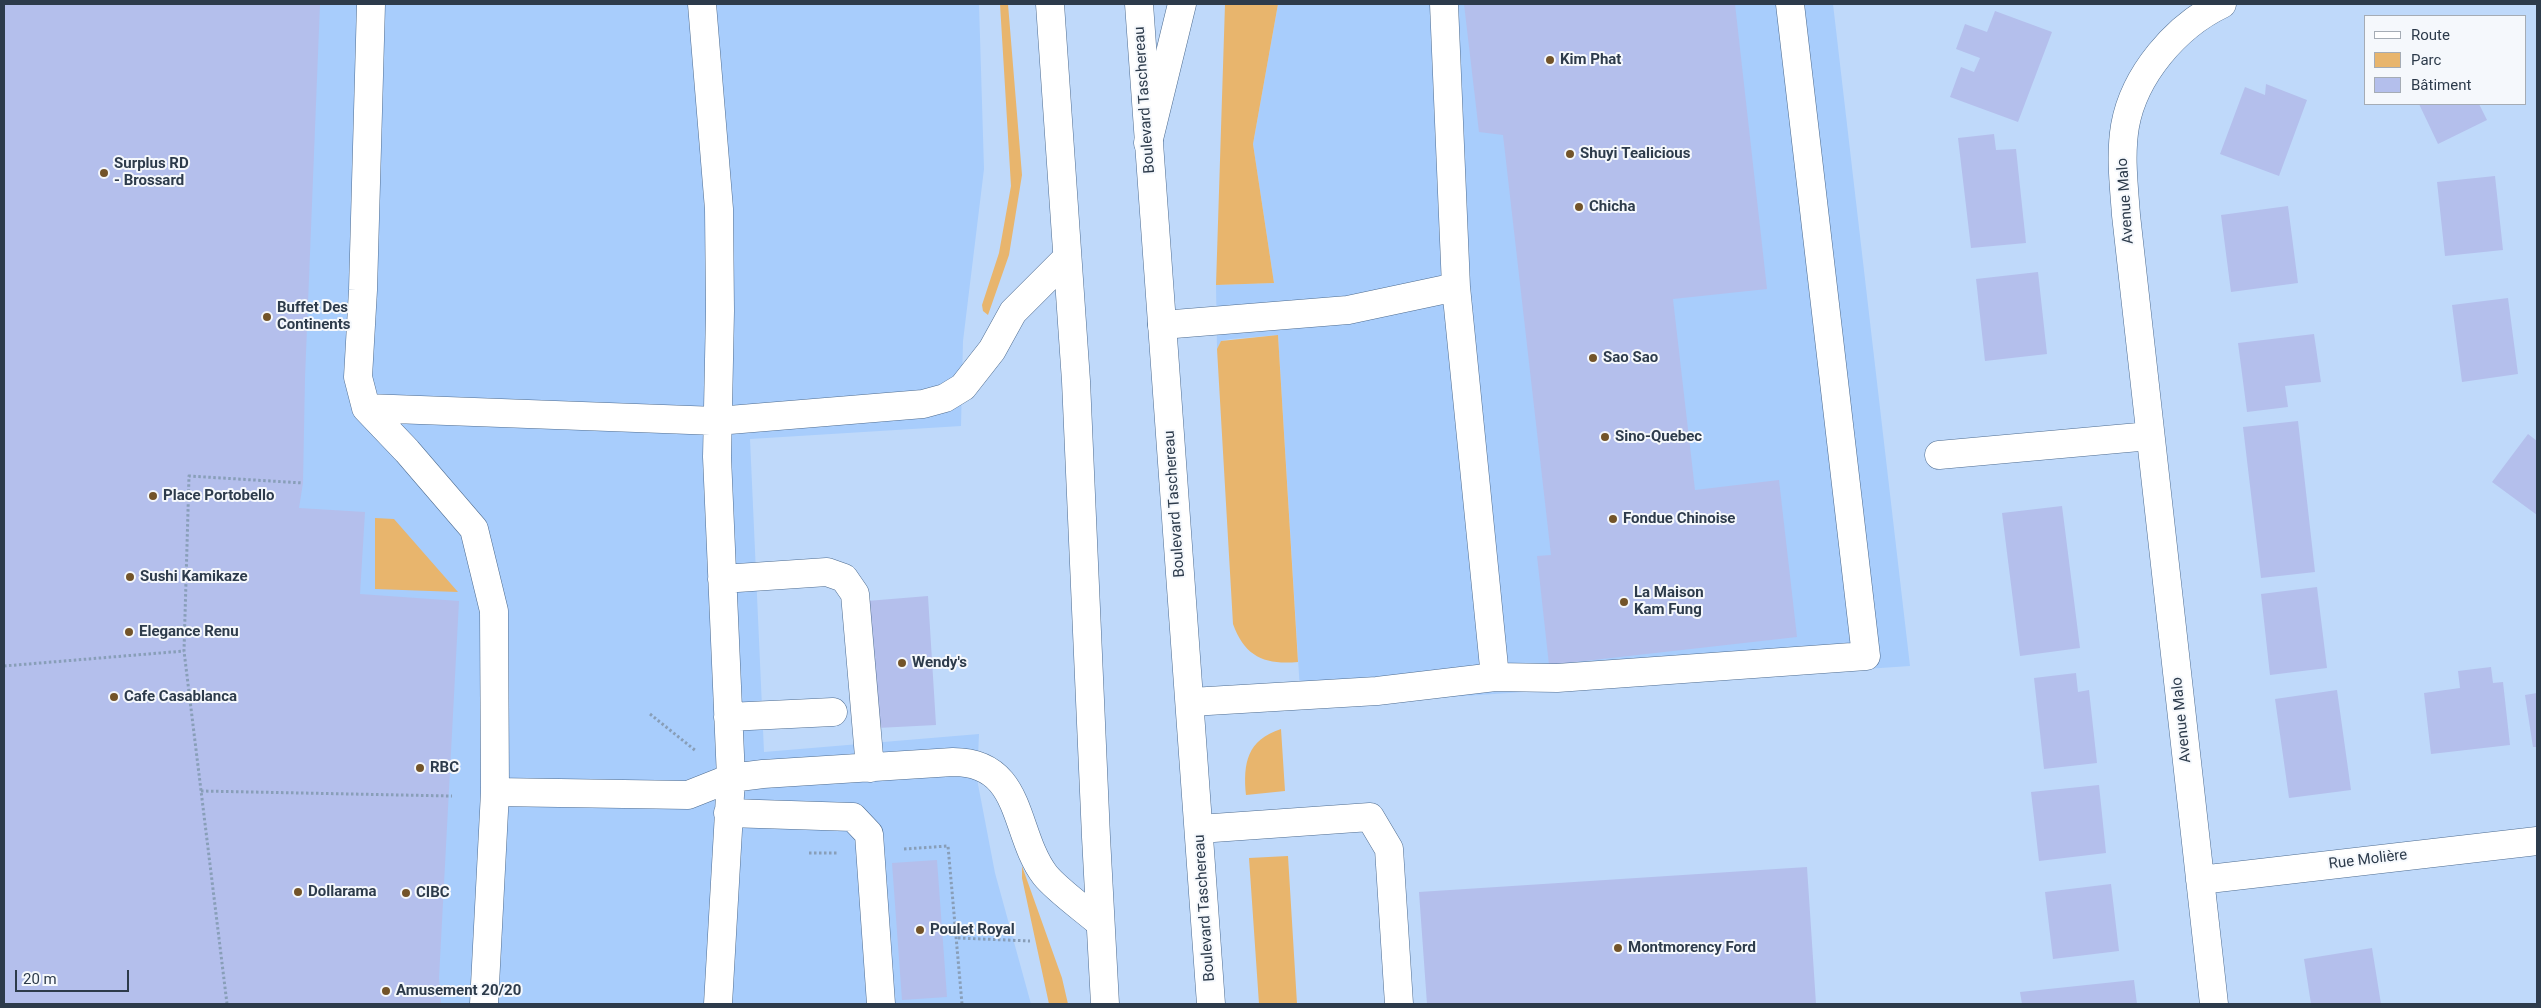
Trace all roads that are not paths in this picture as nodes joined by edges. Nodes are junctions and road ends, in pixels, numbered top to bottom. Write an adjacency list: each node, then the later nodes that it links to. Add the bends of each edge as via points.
1 (370, 4): 13 (main road, via 358,377)
2 (702, 4): 14 (main road, via 719,209)
3 (1050, 4): 10 (main road)
4 (1139, 4): 9 (main road, Boulevard Taschereau)
5 (1182, 4): 9 (main road)
6 (1444, 4): 11 (main road)
7 (1790, 4): 18 (main road, via 1866,656 1557,678)
8 (2222, 4): 15 (main road, Avenue Malo, via 2194,21 2163,50 2145,75 2125,125 2122,150 2126,215)
9 (1148, 143): 12 (main road, Boulevard Taschereau)
10 (1067, 258): 14 (main road, via 1013,312 973,376 945,398 901,407); 29 (main road, via 1081,474)
11 (1456, 287): 12 (main road, via 1348,310); 18 (main road)
12 (1162, 325): 19 (main road, Boulevard Taschereau)
13 (366, 408): 14 (main road); 24 (main road, via 474,529 494,611)
14 (717, 421): 17 (main road)
15 (2150, 436): 16 (main road); 28 (main road, Avenue Malo)
16 (1939, 456)
17 (722, 579): 21 (main road); 22 (main road, via 827,572 844,578 855,594)
18 (1496, 677): 19 (main road, via 1377,691)
19 (1191, 702): 26 (main road, Boulevard Taschereau)
20 (832, 712): 21 (main road)
21 (728, 717): 23 (main road)
22 (870, 768): 23 (main road); 29 (main road, via 961,762 992,773 1010,794 1045,875)
23 (731, 778): 24 (main road, via 688,794); 25 (main road)
24 (495, 792): 30 (main road)
25 (728, 813): 31 (main road); 32 (main road, via 852,817 869,834)
26 (1199, 829): 34 (main road, Boulevard Taschereau); 35 (main road, via 1370,817 1389,849)
27 (2537, 841): 28 (main road, Rue Molière)
28 (2200, 880): 36 (main road, Avenue Malo)
29 (1100, 923): 33 (main road)
30 (484, 1004)
31 (718, 1004)
32 (881, 1004)
33 (1105, 1004)
34 (1211, 1004)
35 (1399, 1004)
36 (2214, 1004)

